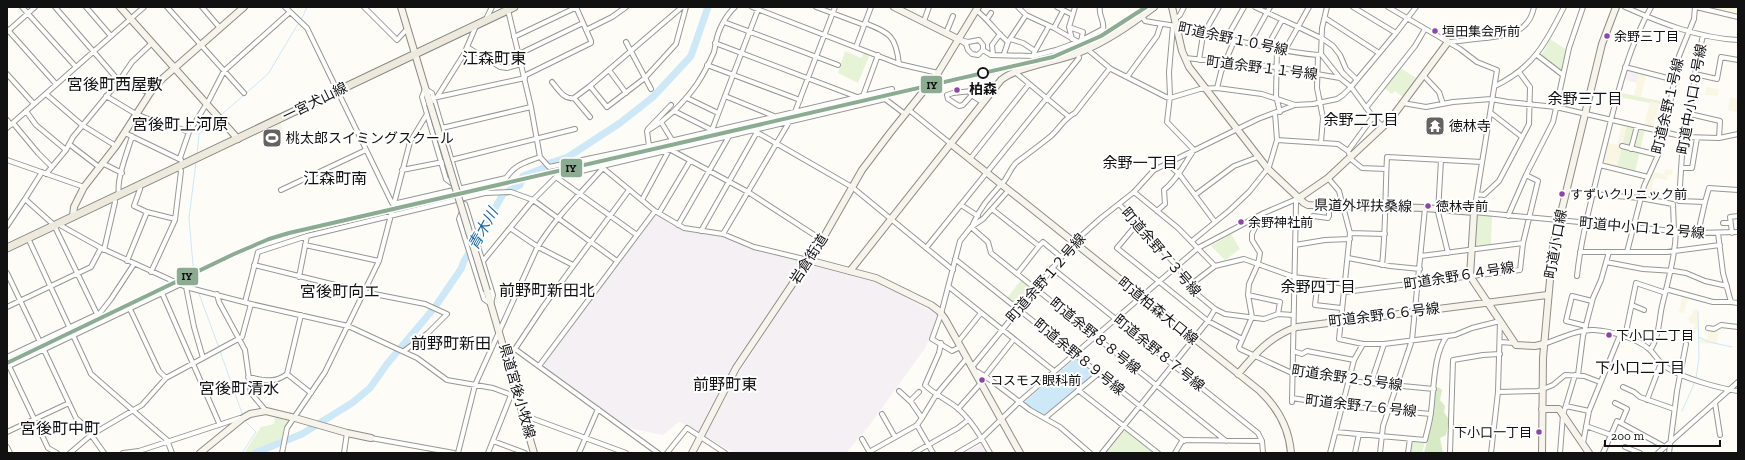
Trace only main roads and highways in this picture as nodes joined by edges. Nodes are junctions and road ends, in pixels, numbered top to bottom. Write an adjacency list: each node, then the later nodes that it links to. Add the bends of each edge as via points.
1 (511, 8): 2 (main road, 一宮犬山線)
2 (7, 248)

